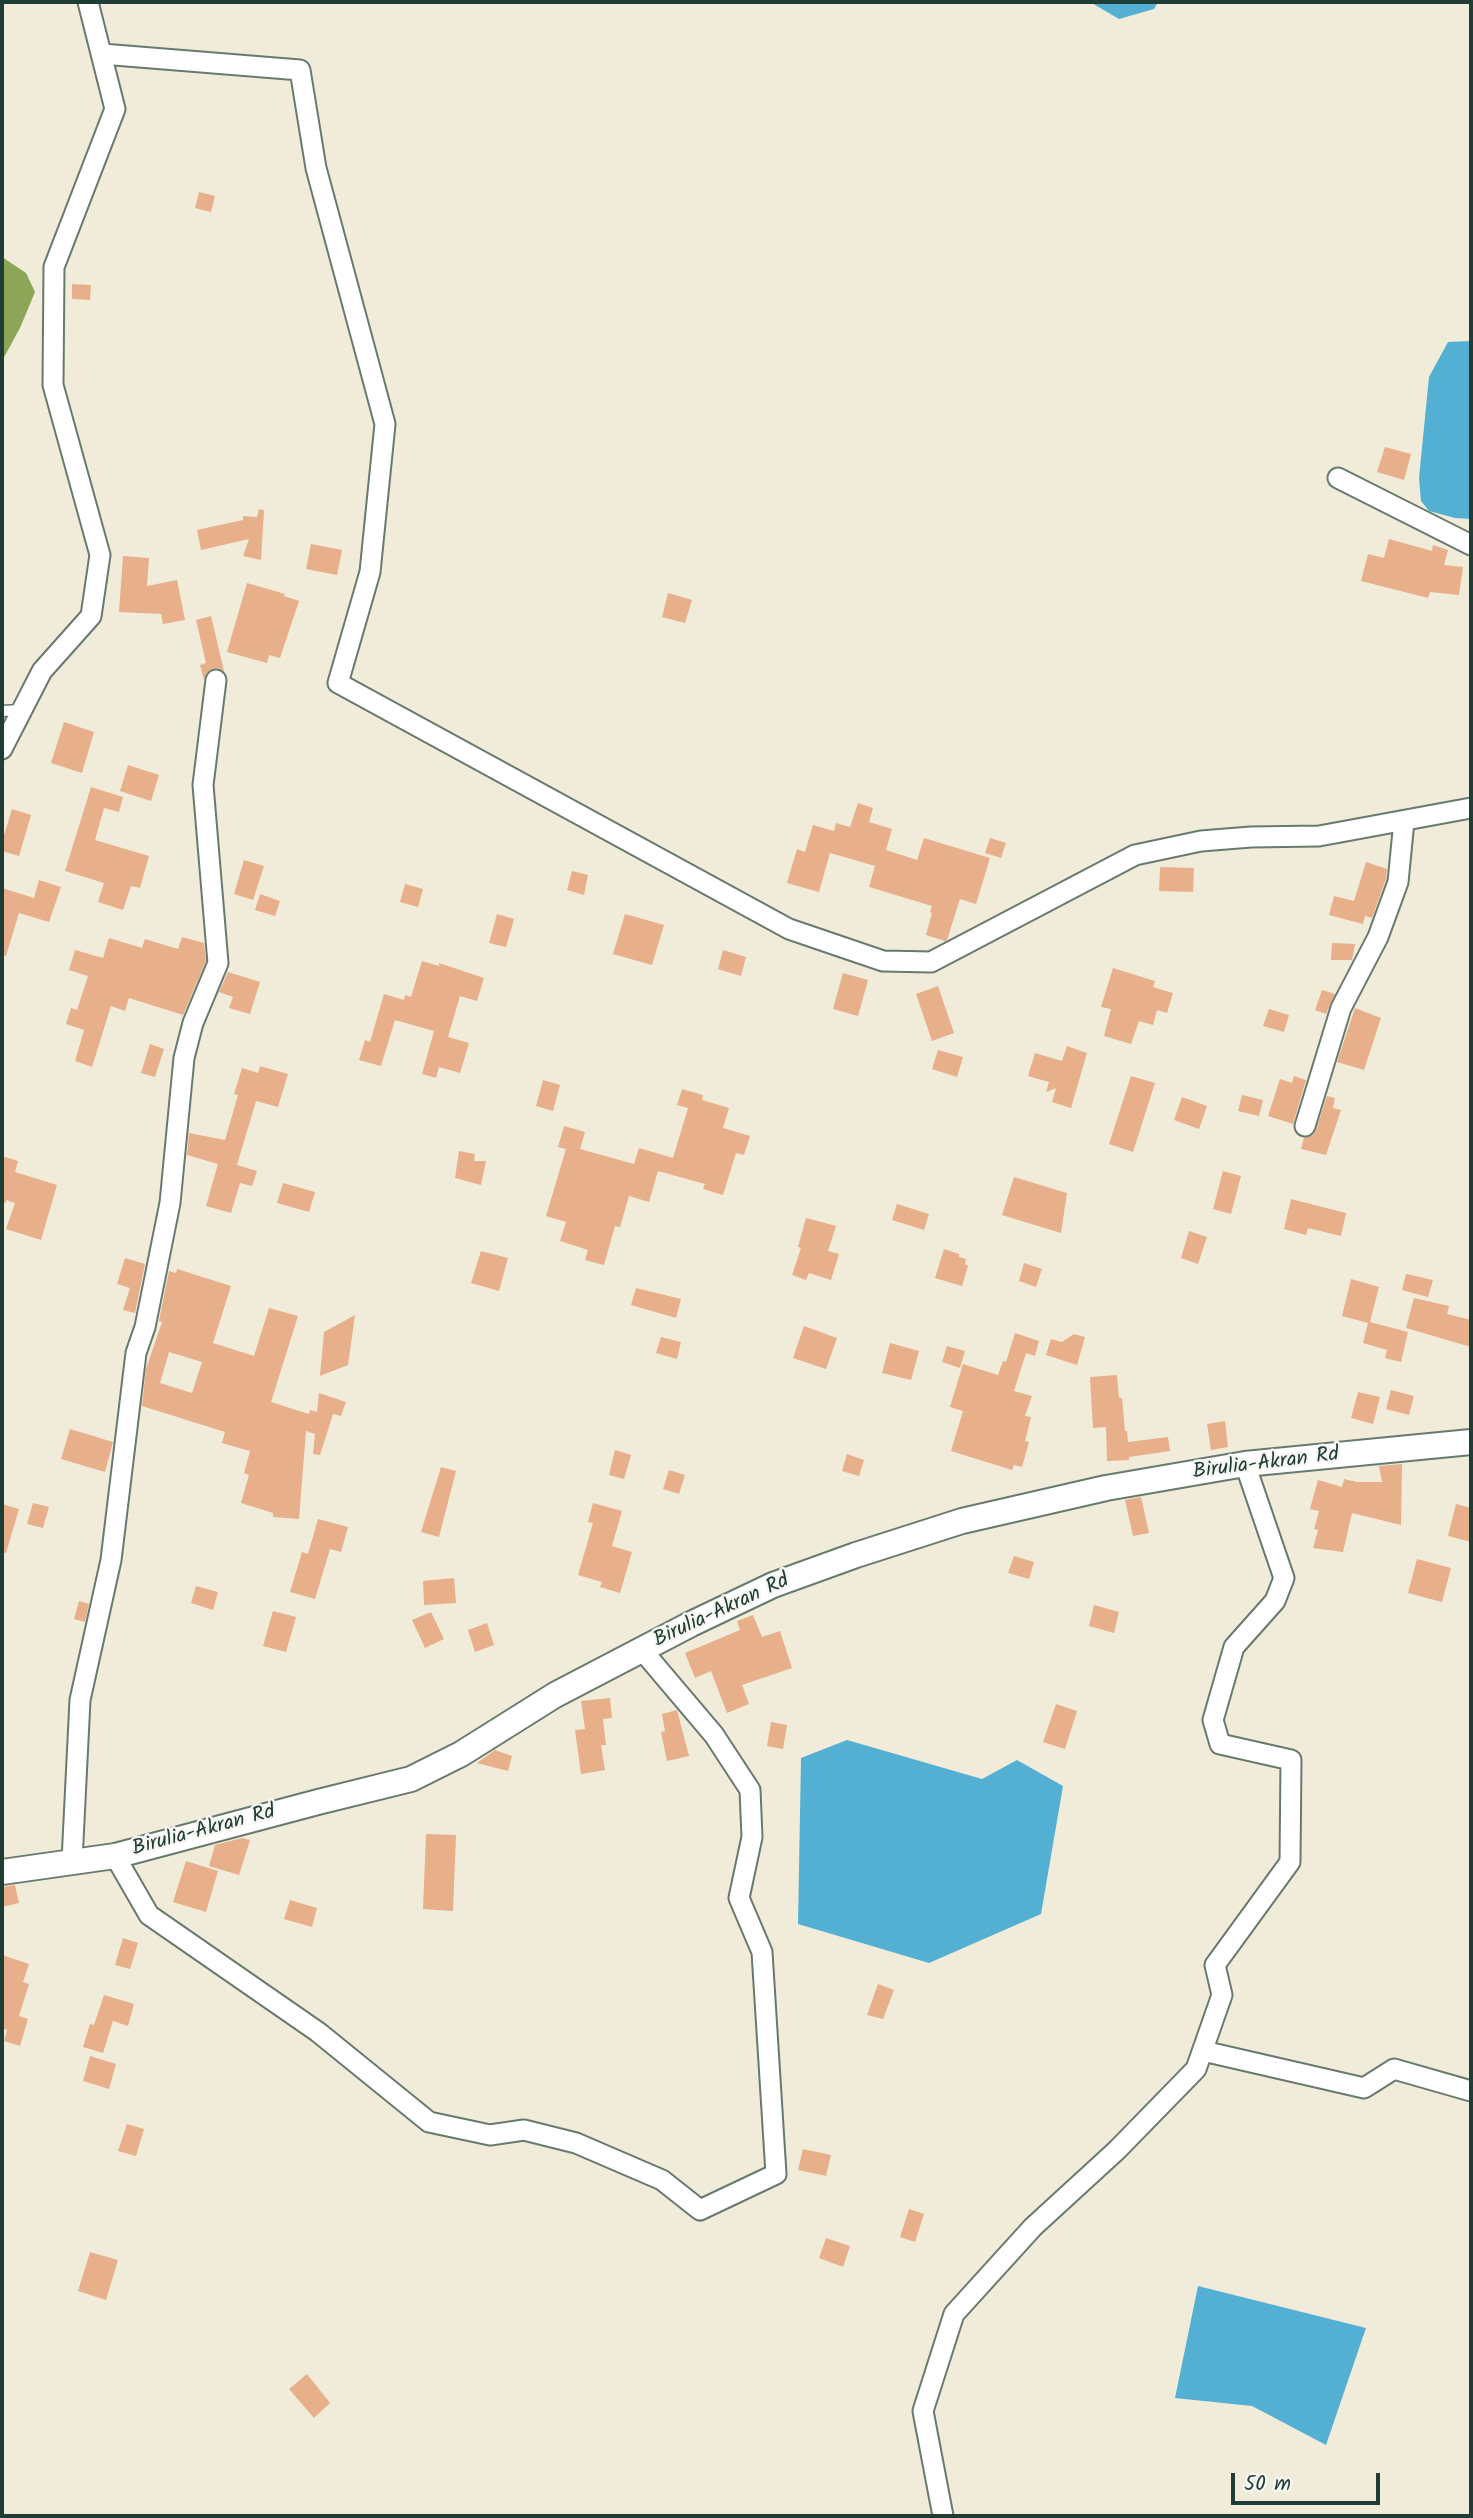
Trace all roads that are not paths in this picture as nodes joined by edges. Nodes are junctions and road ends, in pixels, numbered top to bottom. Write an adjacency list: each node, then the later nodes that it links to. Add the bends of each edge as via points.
1 (88, 2): 2 (street)
2 (102, 54): 6 (street, via 116,109 54,267 53,385 100,555 91,616 42,671); 10 (street, via 300,70 316,168 385,424 370,572 338,683 789,929 883,961 931,962 1135,855 1201,841 1319,836)
3 (1338, 478): 4 (street)
4 (1471, 545)
5 (216, 680): 16 (street, via 203,785 218,963 184,1058 170,1203 136,1353 111,1560 80,1700)
6 (22, 710): 7 (lane); 8 (street)
7 (2, 711)
8 (2, 749)
9 (1471, 808): 10 (street)
10 (1404, 821): 11 (street, via 1398,882 1378,937 1341,1008)
11 (1305, 1126)
12 (1471, 1442): 13 (street, Birulia-Akran Rd)
13 (1245, 1464): 14 (street, Birulia-Akran Rd, via 1106,1488 962,1521 773,1586); 18 (street, via 1284,1578 1275,1601 1234,1647 1213,1720 1220,1744 1291,1760 1290,1862 1215,1965 1222,1995)
14 (642, 1650): 15 (street, Birulia-Akran Rd, via 411,1779); 15 (street, via 714,1735 750,1790 752,1837 739,1898 762,1952 776,2175 699,2210 662,2180 576,2143 524,2130 490,2135 429,2122 318,2032 149,1915)
15 (115, 1856): 16 (street, Birulia-Akran Rd)
16 (72, 1861): 17 (street, Birulia-Akran Rd)
17 (2, 1872)
18 (1203, 2051): 19 (street, via 1364,2088 1394,2069); 20 (street, via 1196,2069 1033,2227 954,2314 923,2411)
19 (1471, 2091)
20 (943, 2516)

